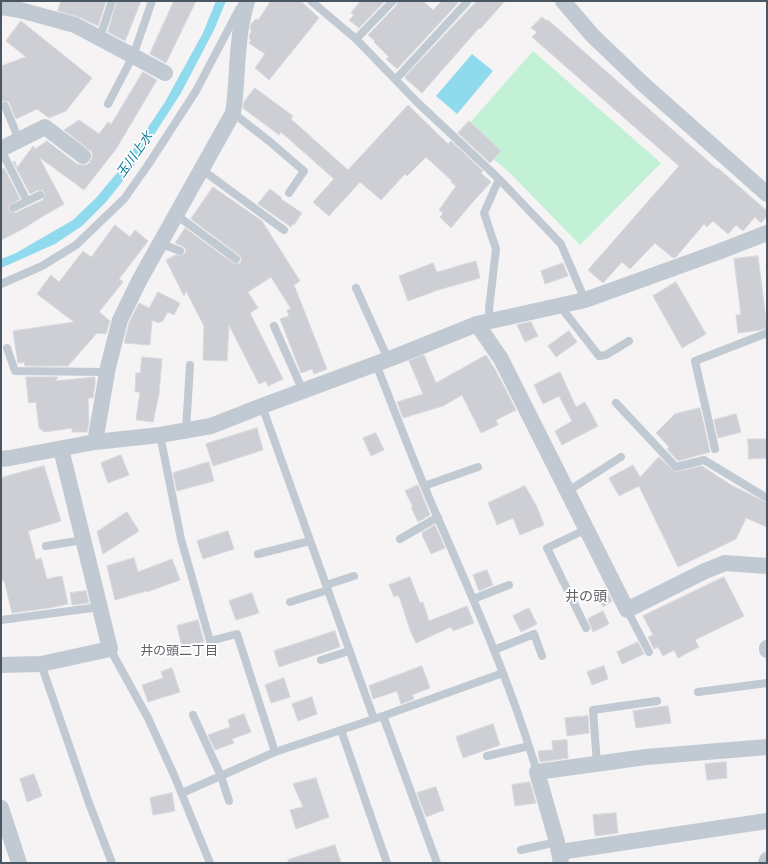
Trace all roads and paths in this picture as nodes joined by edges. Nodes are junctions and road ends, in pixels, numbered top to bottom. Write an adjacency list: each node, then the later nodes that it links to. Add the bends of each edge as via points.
1 (112, 1): 9 (lane)
2 (152, 1): 11 (lane)
3 (311, 1): 10 (lane)
4 (393, 1): 10 (lane)
5 (466, 1): 13 (lane)
6 (563, 1): 24 (street, via 592,35 643,84)
7 (243, 4): 16 (street); 33 (lane, via 196,90 124,199 76,245 42,266)
8 (1, 7): 9 (street, via 75,25)
9 (100, 37): 11 (street)
10 (356, 39): 13 (lane)
11 (133, 56): 12 (street); 14 (lane)
12 (165, 73)
13 (396, 79): 21 (lane)
14 (108, 104)
15 (5, 106): 17 (lane)
16 (233, 113): 20 (street); 22 (lane, via 304,171)
17 (19, 140): 18 (street); 19 (street, via 44,127)
18 (1, 149): 25 (lane)
19 (83, 156)
20 (201, 169): 27 (street); 28 (lane)
21 (499, 179): 35 (lane, via 560,244); 37 (lane, via 484,213 496,249 489,309)
22 (289, 192)
23 (40, 194): 25 (lane)
24 (767, 194)
25 (27, 200): 26 (lane)
26 (13, 208)
27 (175, 214): 30 (street); 32 (lane)
28 (284, 230)
29 (767, 233): 35 (street)
30 (159, 243): 31 (lane); 44 (street, via 138,280 120,320)
31 (180, 251)
32 (236, 259)
33 (1, 284)
34 (356, 288): 42 (lane)
35 (585, 300): 36 (street)
36 (560, 306): 37 (street); 40 (lane, via 599,356 606,355)
37 (484, 322): 42 (street); 57 (street)
38 (274, 326): 45 (lane)
39 (767, 333): 52 (lane, via 695,360)
40 (629, 341)
41 (7, 348): 44 (lane, via 15,371)
42 (382, 362): 45 (street); 56 (lane)
43 (190, 365): 48 (lane)
44 (107, 372): 50 (street)
45 (304, 390): 47 (street)
46 (616, 403): 58 (lane, via 676,467 704,460)
47 (262, 406): 48 (street, via 211,426); 63 (lane)
48 (186, 430): 49 (street)
49 (160, 435): 50 (street); 94 (lane, via 181,539 210,642 237,634)
50 (95, 442): 51 (street)
51 (61, 449): 54 (street); 62 (street)
52 (716, 449)
53 (621, 457): 57 (lane)
54 (1, 459)
55 (478, 467): 56 (lane)
56 (424, 486): 59 (lane)
57 (568, 491): 60 (street)
58 (767, 498)
59 (438, 518): 61 (lane); 70 (lane)
60 (587, 529): 73 (street); 75 (lane, via 547,548)
61 (400, 539)
62 (83, 540): 64 (lane); 72 (street)
63 (310, 540): 65 (lane); 69 (lane)
64 (46, 546)
65 (258, 554)
66 (767, 566): 73 (street, via 725,563)
67 (354, 576): 69 (lane)
68 (509, 585): 70 (lane)
69 (327, 588): 71 (lane); 78 (lane)
70 (473, 599): 77 (lane)
71 (290, 602)
72 (100, 607): 74 (lane); 76 (street)
73 (627, 610): 79 (lane)
74 (1, 620)
75 (586, 628)
76 (110, 650): 82 (street); 99 (lane, via 148,718)
77 (494, 650): 80 (lane, via 534,634); 84 (lane)
78 (349, 651): 81 (lane); 90 (lane)
79 (649, 652)
80 (542, 656)
81 (321, 660)
82 (41, 664): 83 (street); 107 (lane)
83 (1, 665)
84 (503, 673): 89 (lane); 92 (lane)
85 (767, 682): 86 (lane)
86 (698, 692)
87 (658, 701): 96 (lane, via 593,710)
88 (193, 715): 98 (lane)
89 (383, 716): 90 (lane); 110 (lane)
90 (374, 719): 91 (lane)
91 (340, 730): 94 (lane); 109 (lane)
92 (529, 746): 95 (lane); 97 (lane)
93 (767, 747): 96 (street, via 646,757)
94 (275, 752): 98 (lane)
95 (486, 756)
96 (597, 764): 97 (street)
97 (537, 772): 104 (street)
98 (221, 776): 99 (lane); 100 (lane)
99 (182, 793): 108 (lane)
100 (229, 801)
101 (1, 808): 106 (street)
102 (767, 821): 104 (street)
103 (522, 850): 104 (lane)
104 (559, 852)
105 (767, 860): 111 (street)
106 (19, 863)
107 (112, 863)
108 (210, 863)
109 (387, 863)
110 (437, 863)
111 (766, 863)

